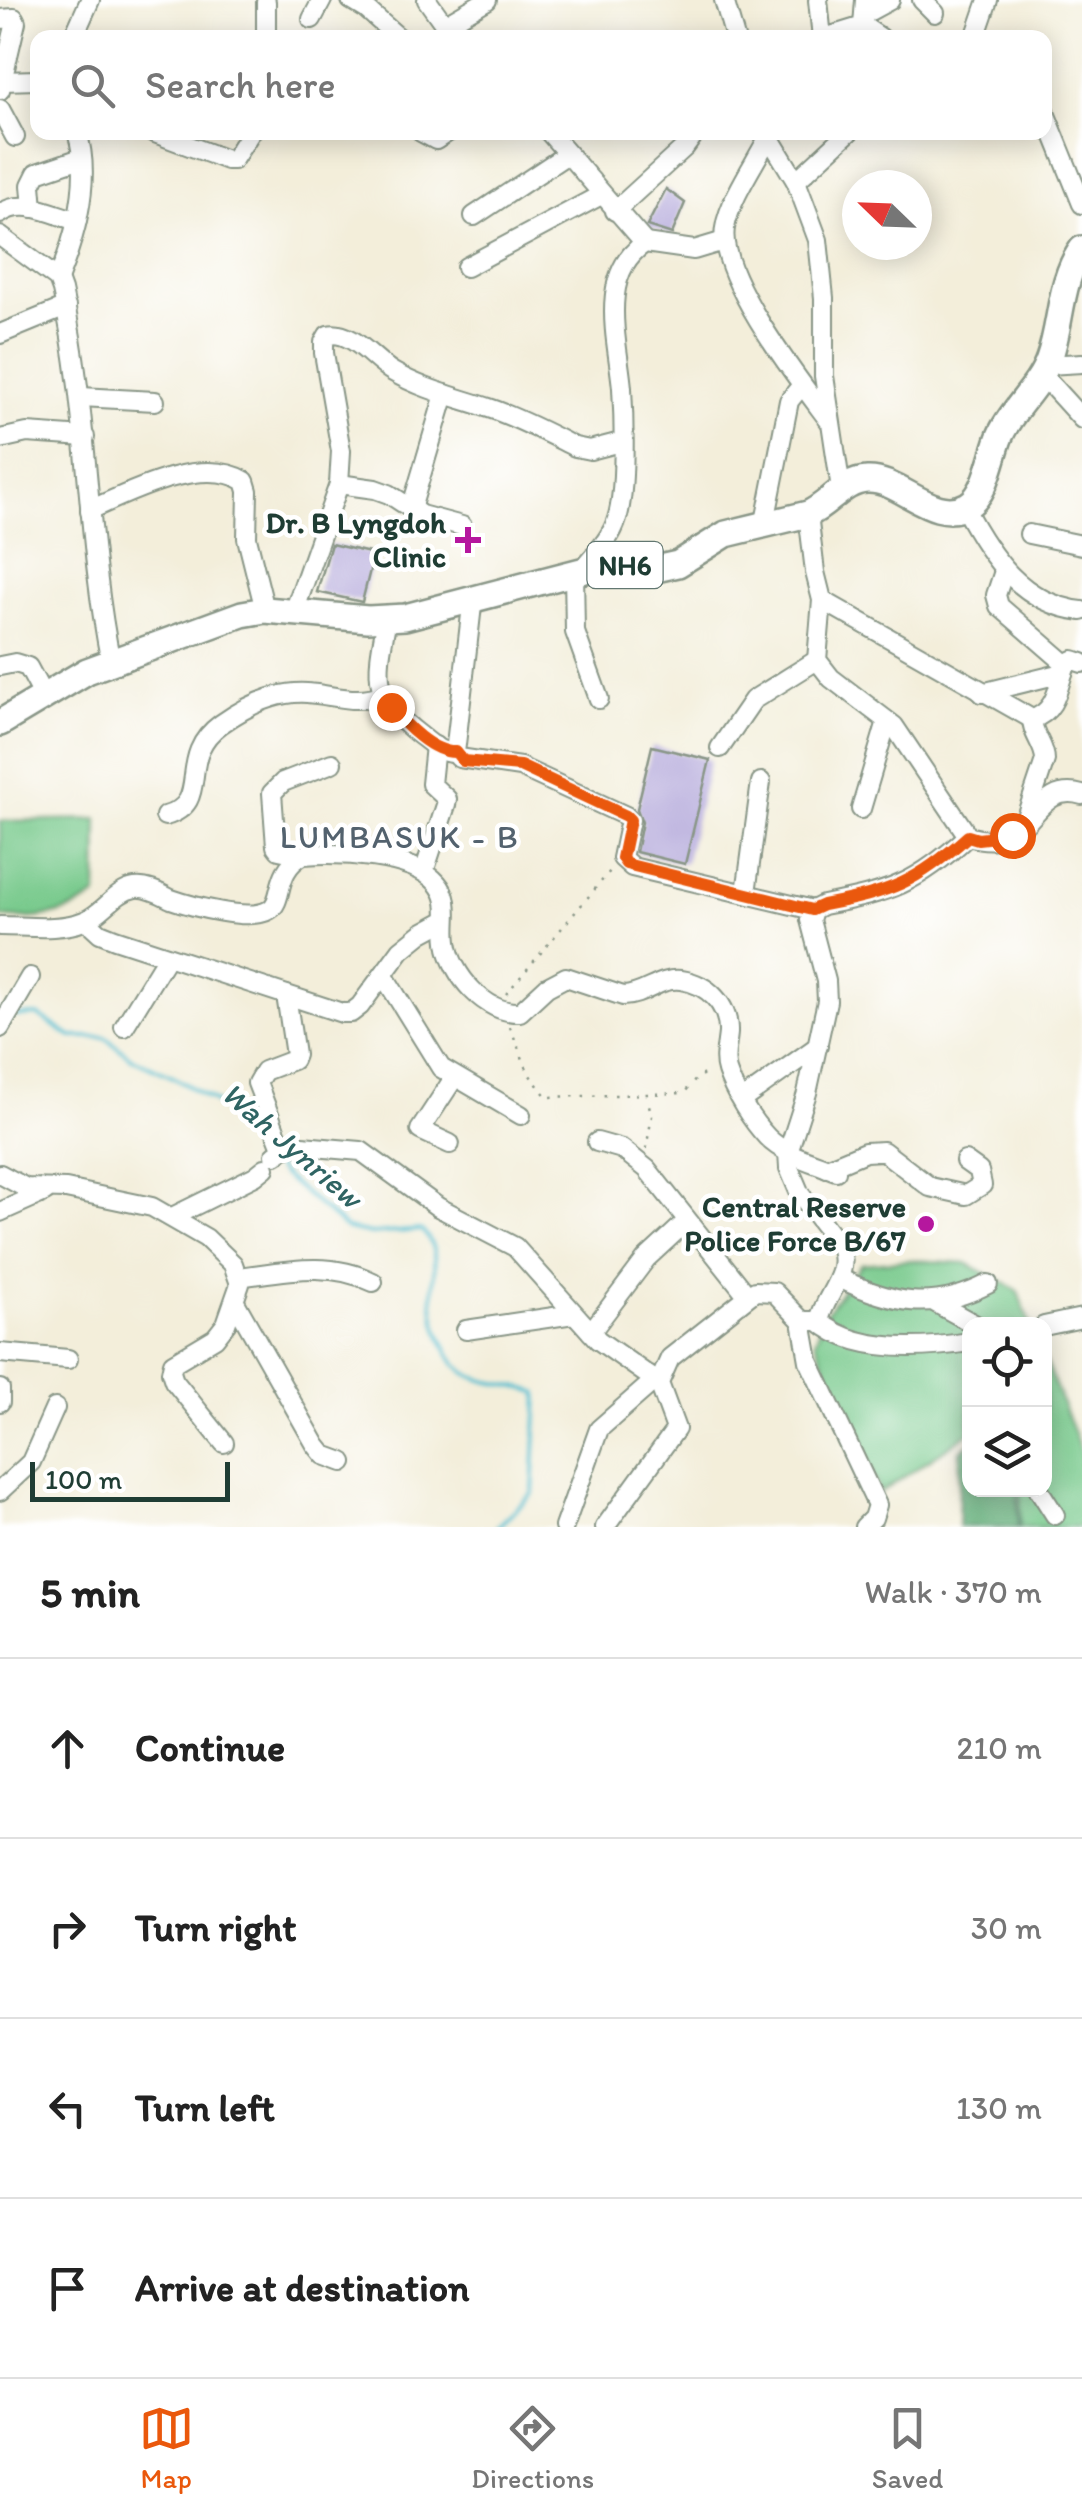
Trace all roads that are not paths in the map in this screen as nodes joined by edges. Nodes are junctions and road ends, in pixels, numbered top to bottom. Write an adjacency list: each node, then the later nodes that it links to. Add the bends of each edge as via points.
1 (90, 0): 14 (street)
2 (322, 0): 11 (street)
3 (351, 0): 16 (street)
4 (427, 0): 17 (street)
5 (486, 0): 18 (street)
6 (724, 0): 19 (street)
7 (818, 0): 20 (street)
8 (890, 0): 13 (street)
9 (988, 0): 21 (street)
10 (266, 2): 15 (street)
11 (312, 19)
12 (0, 20): 23 (street, via 16,22)
13 (862, 21)
14 (77, 30)
15 (266, 30)
16 (390, 30)
17 (448, 30)
18 (450, 30)
19 (733, 30)
20 (822, 30)
21 (978, 30)
22 (30, 81): 23 (street)
23 (1, 86)
24 (0, 109): 26 (street)
25 (1052, 130): 39 (street)
26 (14, 137)
27 (79, 140): 36 (street)
28 (185, 140): 29 (street, via 234,160)
29 (246, 140)
30 (556, 140): 35 (street)
31 (690, 140): 41 (street)
32 (765, 140): 46 (street, via 727,219)
33 (770, 140): 37 (street)
34 (840, 140): 37 (street)
35 (566, 155): 38 (street); 43 (street)
36 (81, 158): 40 (street, via 38,173 31,185); 44 (street)
37 (796, 181): 60 (street, via 813,220 822,268)
38 (600, 195): 41 (street); 49 (street)
39 (1082, 204)
40 (33, 208): 42 (street, via 10,206); 44 (street)
41 (615, 210): 47 (street)
42 (0, 214)
43 (474, 216)
44 (77, 221): 50 (street)
45 (0, 236): 50 (street)
46 (724, 241): 47 (street, via 694,250); 55 (street, via 749,305)
47 (644, 243): 63 (street, via 615,291)
48 (1082, 249): 54 (highway, via 1068,276)
49 (466, 266)
50 (58, 279): 51 (street)
51 (66, 308): 52 (street); 57 (street)
52 (0, 334)
53 (1082, 363): 54 (street)
54 (1044, 370): 59 (street); 66 (highway, via 1005,426 978,493)
55 (802, 385): 60 (street); 70 (street, via 789,401)
56 (445, 394): 63 (street, via 583,450); 64 (street, via 394,373 343,335 328,335 324,354 341,450); 67 (street)
57 (81, 397): 58 (street); 61 (street)
58 (155, 402)
59 (1082, 419)
60 (830, 423): 65 (street)
61 (85, 437): 62 (street, via 27,433); 68 (street)
62 (0, 439)
63 (621, 442): 74 (street, via 618,516)
64 (340, 484): 67 (street, via 375,489); 80 (street)
65 (842, 489): 66 (highway, via 881,481 930,504); 69 (highway, NH6 / NH6)
66 (964, 507): 75 (street)
67 (411, 508): 71 (street)
68 (90, 510): 78 (street, via 167,478 237,476 248,491 247,538); 83 (street)
69 (808, 514): 70 (highway, NH6 / NH6); 77 (street)
70 (765, 522): 74 (highway, NH6 / NH6, via 726,534 678,564 604,564)
71 (462, 526)
72 (1029, 534): 73 (street)
73 (1082, 545)
74 (578, 571): 76 (highway, NH6 / NH6); 89 (street, via 575,632)
75 (1004, 572): 79 (street, via 1039,597); 85 (street, via 998,606)
76 (473, 597): 81 (highway, NH6 / NH6); 95 (street)
77 (822, 600): 82 (street); 86 (street)
78 (265, 610): 80 (highway, NH6 / NH6); 83 (highway, NH6 / NH6)
79 (1082, 611)
80 (294, 612): 81 (highway, NH6 / NH6)
81 (386, 618): 87 (street, via 378,667)
82 (817, 660): 91 (street); 94 (street, via 753,700)
83 (111, 662): 88 (highway, NH6 / NH6)
84 (0, 666): 88 (street, via 28,667)
85 (1070, 667): 86 (street); 90 (street, via 1052,704)
86 (982, 693): 90 (street)
87 (384, 694): 93 (street, via 399,718); 100 (street, via 364,701 284,695 222,723 194,759 190,800)
88 (44, 695): 92 (highway, NH6 / NH6)
89 (599, 700)
90 (1032, 719): 101 (street, via 1045,760)
91 (888, 721): 99 (street); 102 (street)
92 (0, 723)
93 (435, 746): 95 (street); 104 (street, via 431,784 447,800)
94 (720, 748)
95 (456, 752): 105 (street, via 463,761 520,766 626,816 622,858 632,867)
96 (332, 763): 103 (street, via 272,793 276,846)
97 (762, 782): 105 (street)
98 (1082, 795): 101 (street, via 1050,797)
99 (861, 809)
100 (165, 816)
101 (1022, 831): 102 (street)
102 (968, 836): 106 (street, via 897,888)
103 (303, 854): 104 (street, via 379,859); 108 (street, via 282,873 270,910 207,909 137,887)
104 (424, 872): 107 (street, via 443,890)
105 (746, 893): 106 (street)
106 (812, 910): 116 (street, via 827,1001)
107 (446, 920): 111 (street, via 413,939); 118 (street, via 452,960 496,1007 520,1012 566,977 623,996 672,980 696,983 726,1014 725,1062)
108 (86, 921): 109 (street); 110 (street, via 115,939)
109 (0, 926)
110 (167, 956): 113 (street); 114 (street)
111 (384, 976): 113 (street, via 351,1013); 117 (street, via 432,1056)
112 (30, 977): 115 (street)
113 (286, 995): 123 (street, via 295,1055 264,1071 257,1083)
114 (124, 1027)
115 (0, 1028)
116 (818, 1046): 118 (street); 122 (street)
117 (454, 1078): 119 (street); 121 (street, via 420,1130)
118 (742, 1100): 122 (street, via 765,1136)
119 (521, 1115)
120 (597, 1142): 129 (street, via 622,1149 647,1170)
121 (450, 1144)
122 (788, 1152): 124 (street, via 832,1170 865,1152 883,1151 930,1187 966,1195 982,1185 979,1172); 131 (street, via 792,1180 840,1246)
123 (274, 1157): 128 (street, via 255,1176); 137 (street, via 290,1145 361,1151 438,1206 516,1247)
124 (965, 1161)
125 (0, 1174): 126 (street, via 17,1186)
126 (46, 1191): 127 (street); 128 (street, via 133,1202)
127 (0, 1212)
128 (172, 1217): 130 (street, via 219,1249)
129 (687, 1221): 134 (street); 143 (street, via 646,1259)
130 (238, 1277): 132 (street, via 332,1268); 135 (street)
131 (839, 1278): 136 (street, via 882,1297); 140 (street)
132 (374, 1282)
133 (988, 1284): 136 (street)
134 (747, 1295): 140 (street, via 774,1292); 147 (street, via 670,1358)
135 (235, 1302): 151 (street, via 214,1338 181,1356 170,1372); 152 (street, via 316,1445)
136 (934, 1302): 138 (street)
137 (574, 1314): 142 (street); 143 (street)
138 (962, 1317)
139 (1082, 1318): 141 (street)
140 (811, 1321): 144 (street, via 888,1345); 158 (street, via 810,1361 876,1505)
141 (1052, 1324)
142 (466, 1330)
143 (591, 1332): 147 (street)
144 (962, 1343)
145 (0, 1353): 146 (street)
146 (68, 1359)
147 (657, 1381): 156 (street, via 598,1429); 157 (street, via 676,1429)
148 (0, 1390): 149 (street)
149 (0, 1402)
150 (55, 1408): 153 (street, via 31,1462)
151 (224, 1444)
152 (343, 1462)
153 (0, 1491)
154 (1043, 1497): 155 (street)
155 (1055, 1515)
156 (564, 1527)
157 (606, 1527)
158 (864, 1527)

